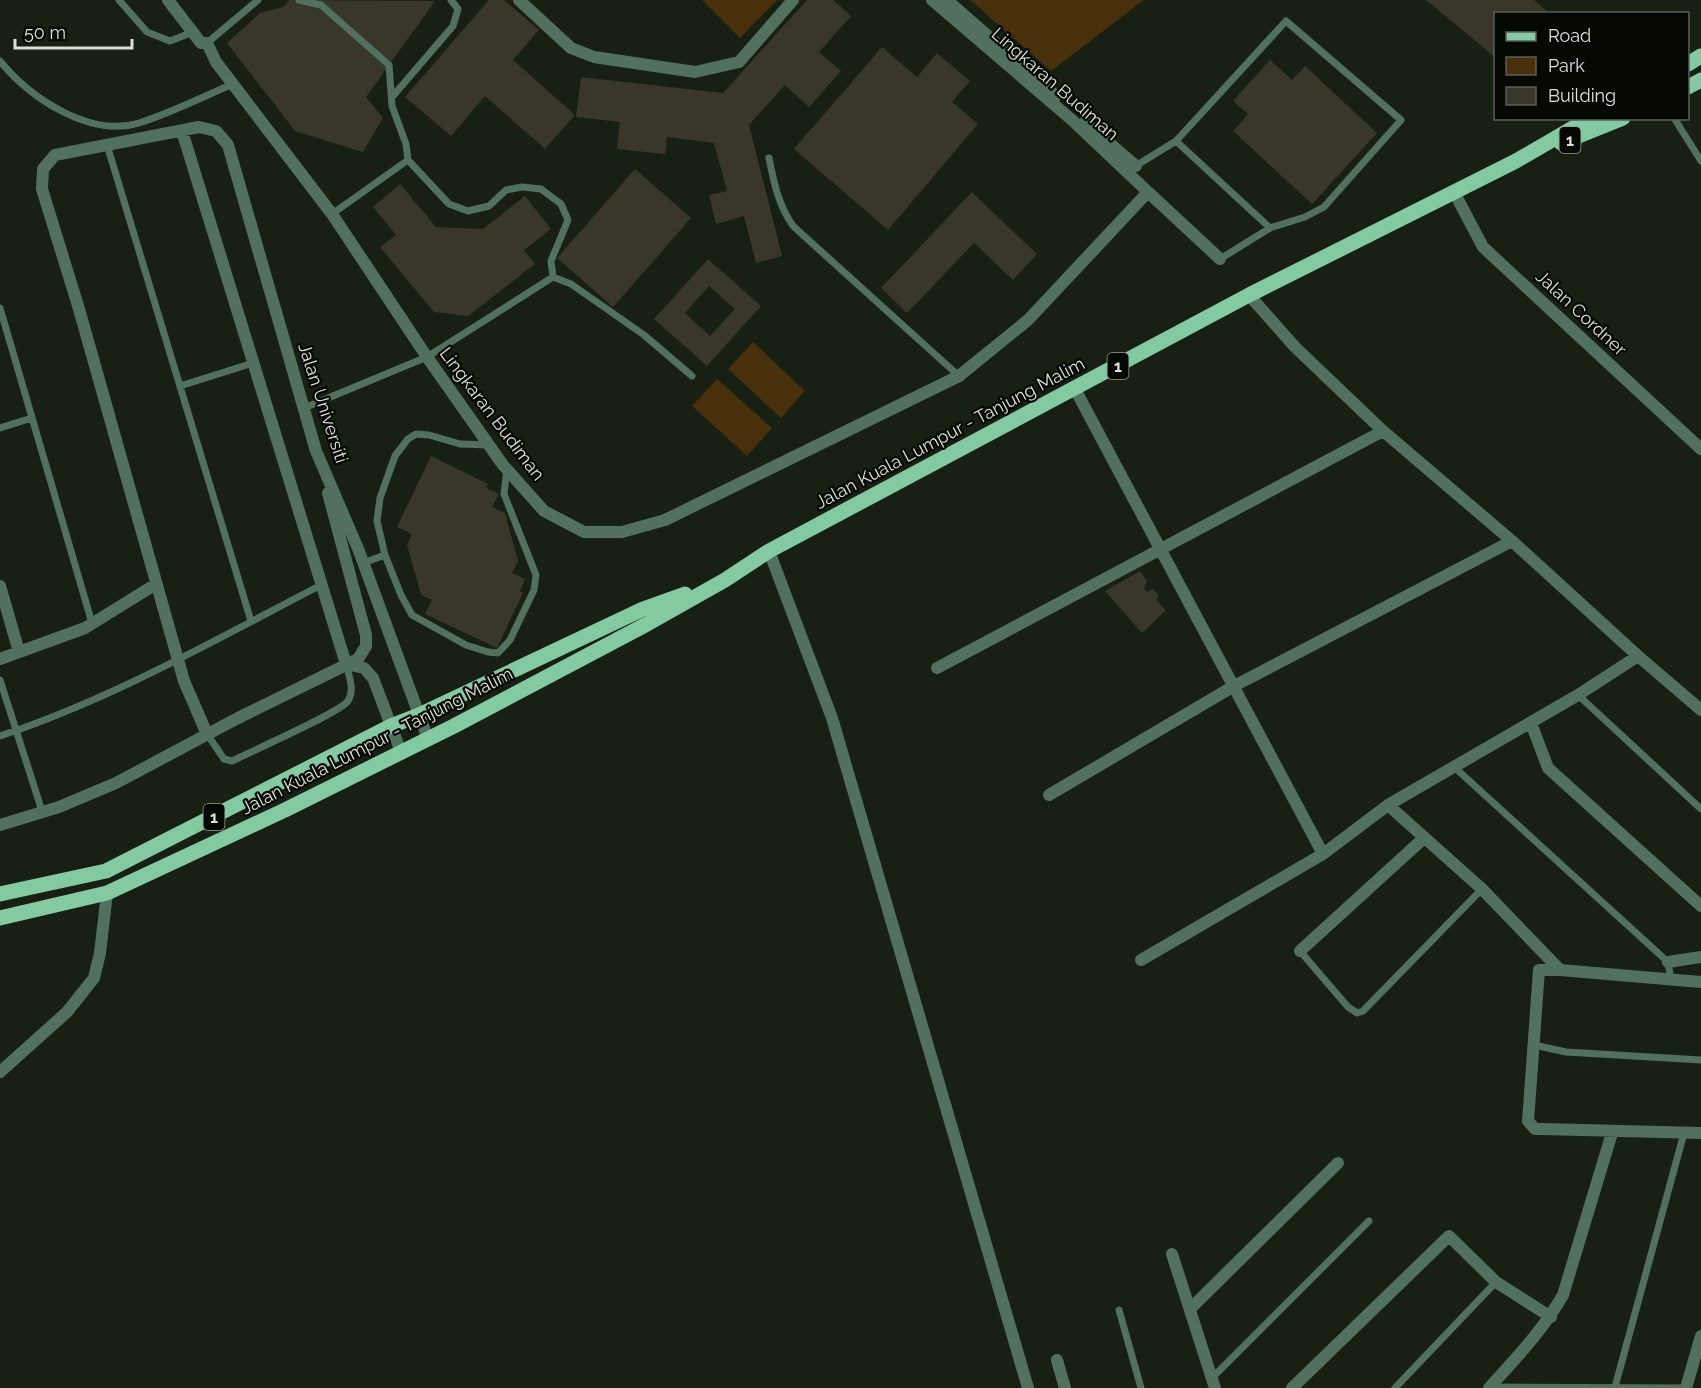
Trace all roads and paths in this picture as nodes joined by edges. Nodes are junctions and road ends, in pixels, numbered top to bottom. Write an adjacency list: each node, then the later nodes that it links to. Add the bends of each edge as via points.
1 (119, 0): 10 (lane, via 147,32 170,41)
2 (168, 0): 10 (street, Lingkaran Budiman)
3 (258, 0): 11 (lane)
4 (299, 0): 14 (lane, via 321,5 389,66)
5 (451, 0): 14 (lane, via 458,9 453,26)
6 (519, 0): 7 (street, via 582,53 695,72 739,62)
7 (793, 0)
8 (932, 0): 25 (street, Lingkaran Budiman)
9 (946, 0): 25 (street)
10 (193, 32): 11 (street, Lingkaran Budiman, via 201,43)
11 (207, 43): 13 (street, Lingkaran Budiman)
12 (0, 61): 13 (lane, via 29,92 59,110 111,127 138,123)
13 (233, 84): 28 (street, Lingkaran Budiman)
14 (393, 96): 22 (lane, via 392,106)
15 (1586, 120): 23 (main road, 1)
16 (1618, 120): 23 (main road, 1)
17 (1675, 120): 24 (lane)
18 (182, 131): 20 (street, Jalan Universiti); 35 (street); 40 (street, Jalan Universiti, via 199,127 216,131 228,145)
19 (1176, 141): 25 (lane); 29 (lane); 29 (lane, via 1286,21 1401,120 1324,207)
20 (107, 145): 38 (lane); 54 (street, Jalan Universiti, via 55,155 43,169 42,189)
21 (769, 158): 37 (lane, via 777,195 793,226)
22 (408, 160): 28 (lane); 31 (lane, via 449,204 468,211 489,206 506,190 522,187 541,189 561,204 568,220 551,261)
23 (1516, 160): 27 (main road, Jalan Kuala Lumpur - Tanjung Malim / 1)
24 (1701, 162)
25 (1131, 169): 26 (street)
26 (1148, 192): 30 (street); 37 (street, Lingkaran Budiman, via 1028,320)
27 (1454, 192): 32 (main road, Jalan Kuala Lumpur - Tanjung Malim / 1); 45 (street, Jalan Cordner, via 1483,247)
28 (332, 214): 34 (street, Lingkaran Budiman)
29 (1270, 228): 30 (lane)
30 (1220, 259)
31 (553, 277): 34 (lane); 36 (lane, via 570,284 644,335)
32 (1249, 295): 39 (main road, Jalan Kuala Lumpur - Tanjung Malim / 1); 43 (street, via 1295,347)
33 (0, 308): 41 (lane)
34 (427, 357): 40 (lane); 44 (street, Lingkaran Budiman)
35 (253, 363): 38 (lane); 55 (street)
36 (692, 376)
37 (959, 376): 47 (street, Lingkaran Budiman, via 665,520 622,532 584,532 544,511)
38 (180, 386): 57 (lane)
39 (1075, 389): 49 (street); 50 (main road, Jalan Kuala Lumpur - Tanjung Malim / 1)
40 (304, 408): 46 (street, Jalan Universiti)
41 (32, 418): 42 (lane); 58 (lane)
42 (0, 428)
43 (1383, 431): 48 (street); 49 (street)
44 (489, 445): 47 (street, Lingkaran Budiman); 51 (lane, via 460,444 416,434 408,439 395,456 380,498 377,521)
45 (1701, 449)
46 (316, 451): 52 (street, Jalan Universiti); 63 (street, via 366,635 366,646 358,659)
47 (507, 469): 51 (lane, via 504,494 536,575 534,590 510,640 498,653 466,645 412,615)
48 (1512, 541): 60 (street); 66 (street)
49 (1160, 550): 64 (street); 66 (street)
50 (769, 551): 53 (main road, Jalan Kuala Lumpur - Tanjung Malim / 1); 115 (street, via 832,718)
51 (385, 555): 52 (lane)
52 (363, 563): 69 (street, Jalan Universiti)
53 (725, 580): 69 (main road, Jalan Kuala Lumpur - Tanjung Malim / 1, via 643,609); 75 (main road, Jalan Kuala Lumpur - Tanjung Malim / 1)
54 (156, 584): 58 (street); 62 (street, Jalan Universiti)
55 (321, 585): 57 (lane); 63 (street)
56 (0, 586): 59 (street)
57 (251, 621): 62 (lane)
58 (92, 623): 59 (street)
59 (19, 652): 61 (street)
60 (1638, 656): 67 (street); 68 (street)
61 (0, 659)
62 (178, 659): 72 (lane); 73 (street, Jalan Universiti)
63 (346, 664): 71 (street, via 364,668 373,678); 73 (street); 73 (lane, via 351,694 347,703 330,713 232,761 224,759)
64 (937, 668)
65 (0, 680): 72 (lane)
66 (1234, 686): 78 (street); 84 (street)
67 (1578, 695): 70 (street); 80 (lane)
68 (1701, 711)
69 (419, 715): 71 (main road, Jalan Kuala Lumpur - Tanjung Malim / 1); 75 (street, Jalan Universiti)
70 (1531, 723): 77 (street); 88 (street, via 1548,768)
71 (391, 726): 76 (street); 87 (main road, Jalan Kuala Lumpur - Tanjung Malim / 1, via 106,871)
72 (16, 730): 74 (lane); 81 (lane)
73 (207, 734): 81 (street, via 116,783)
74 (0, 736)
75 (428, 739): 76 (main road, Jalan Kuala Lumpur - Tanjung Malim / 1)
76 (401, 752): 86 (main road, Jalan Kuala Lumpur - Tanjung Malim / 1)
77 (1453, 766): 79 (street); 93 (lane)
78 (1049, 795)
79 (1388, 805): 83 (street); 84 (street)
80 (1701, 809)
81 (42, 812): 82 (street)
82 (0, 825)
83 (1424, 838): 85 (street); 90 (street)
84 (1323, 854): 92 (street)
85 (1482, 889): 90 (lane, via 1363,1011 1357,1013 1348,1007); 94 (street)
86 (107, 893): 89 (main road, Jalan Kuala Lumpur - Tanjung Malim / 1); 99 (street, via 94,978 67,1012)
87 (0, 894)
88 (1701, 906)
89 (0, 918)
90 (1300, 951)
91 (1701, 957): 93 (street)
92 (1141, 960)
93 (1668, 962): 95 (lane)
94 (1560, 970): 95 (street); 97 (street, via 1539,970)
95 (1671, 980): 96 (street)
96 (1701, 982)
97 (1534, 1045): 98 (lane, via 1566,1052); 100 (street, via 1530,1125 1535,1129)
98 (1701, 1060)
99 (0, 1072)
100 (1612, 1132): 101 (street); 109 (street, via 1563,1295)
101 (1684, 1133): 102 (street); 114 (lane)
102 (1701, 1133)
103 (1338, 1163): 107 (street)
104 (1370, 1221): 112 (lane)
105 (1172, 1254): 107 (street)
106 (1496, 1282): 109 (street); 118 (street, via 1449,1236); 119 (lane)
107 (1190, 1309): 112 (street)
108 (1119, 1310): 117 (lane)
109 (1551, 1317): 113 (street)
110 (1701, 1335): 120 (street)
111 (1057, 1360): 116 (street)
112 (1214, 1383)
113 (1489, 1387): 114 (lane)
114 (1615, 1387): 120 (lane)
115 (1028, 1388)
116 (1065, 1388)
117 (1141, 1388)
118 (1292, 1388)
119 (1395, 1388)
120 (1687, 1388)

